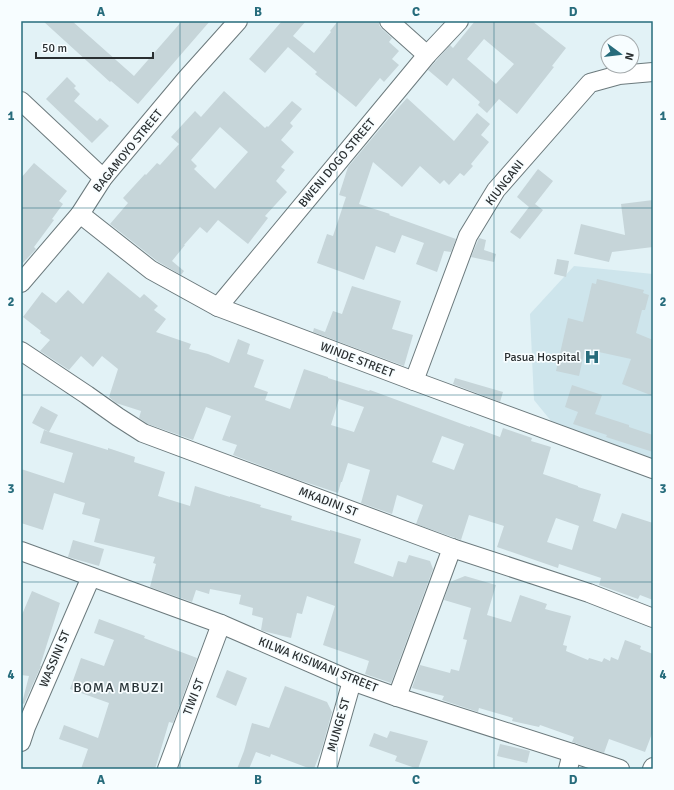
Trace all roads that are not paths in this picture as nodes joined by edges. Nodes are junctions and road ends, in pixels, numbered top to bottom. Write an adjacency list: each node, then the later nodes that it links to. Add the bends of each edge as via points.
1 (238, 21): 7 (street, BAGAMOYO STREET)
2 (389, 21): 4 (street)
3 (459, 21): 4 (street, BWENI DOGO STREET)
4 (426, 55): 10 (street, BWENI DOGO STREET)
5 (653, 72): 12 (street, KIUNGANI, via 619,75 590,83 496,190 468,236)
6 (21, 102): 7 (street)
7 (103, 178): 8 (street, BAGAMOYO STREET)
8 (80, 214): 9 (street, BAGAMOYO STREET); 10 (street, WINDE STREET, via 151,270)
9 (21, 283)
10 (218, 307): 12 (street, WINDE STREET)
11 (21, 351): 14 (street, MKADINI ST, via 143,433)
12 (414, 381): 13 (street, WINDE STREET)
13 (653, 469)
14 (452, 548): 17 (street, MKADINI ST, via 589,593); 20 (street)
15 (21, 551): 16 (street, KILWA KISIWANI STREET)
16 (91, 577): 18 (street, KILWA KISIWANI STREET); 21 (street, WASSINI ST)
17 (653, 618)
18 (221, 624): 19 (street, KILWA KISIWANI STREET); 23 (street, TIWI ST)
19 (352, 681): 20 (street, KILWA KISIWANI STREET); 24 (street, MUNGE ST)
20 (396, 696): 22 (street, KILWA KISIWANI STREET)
21 (23, 731)
22 (570, 761): 25 (street, KILWA KISIWANI STREET)
23 (167, 769)
24 (327, 769)
25 (620, 769)

